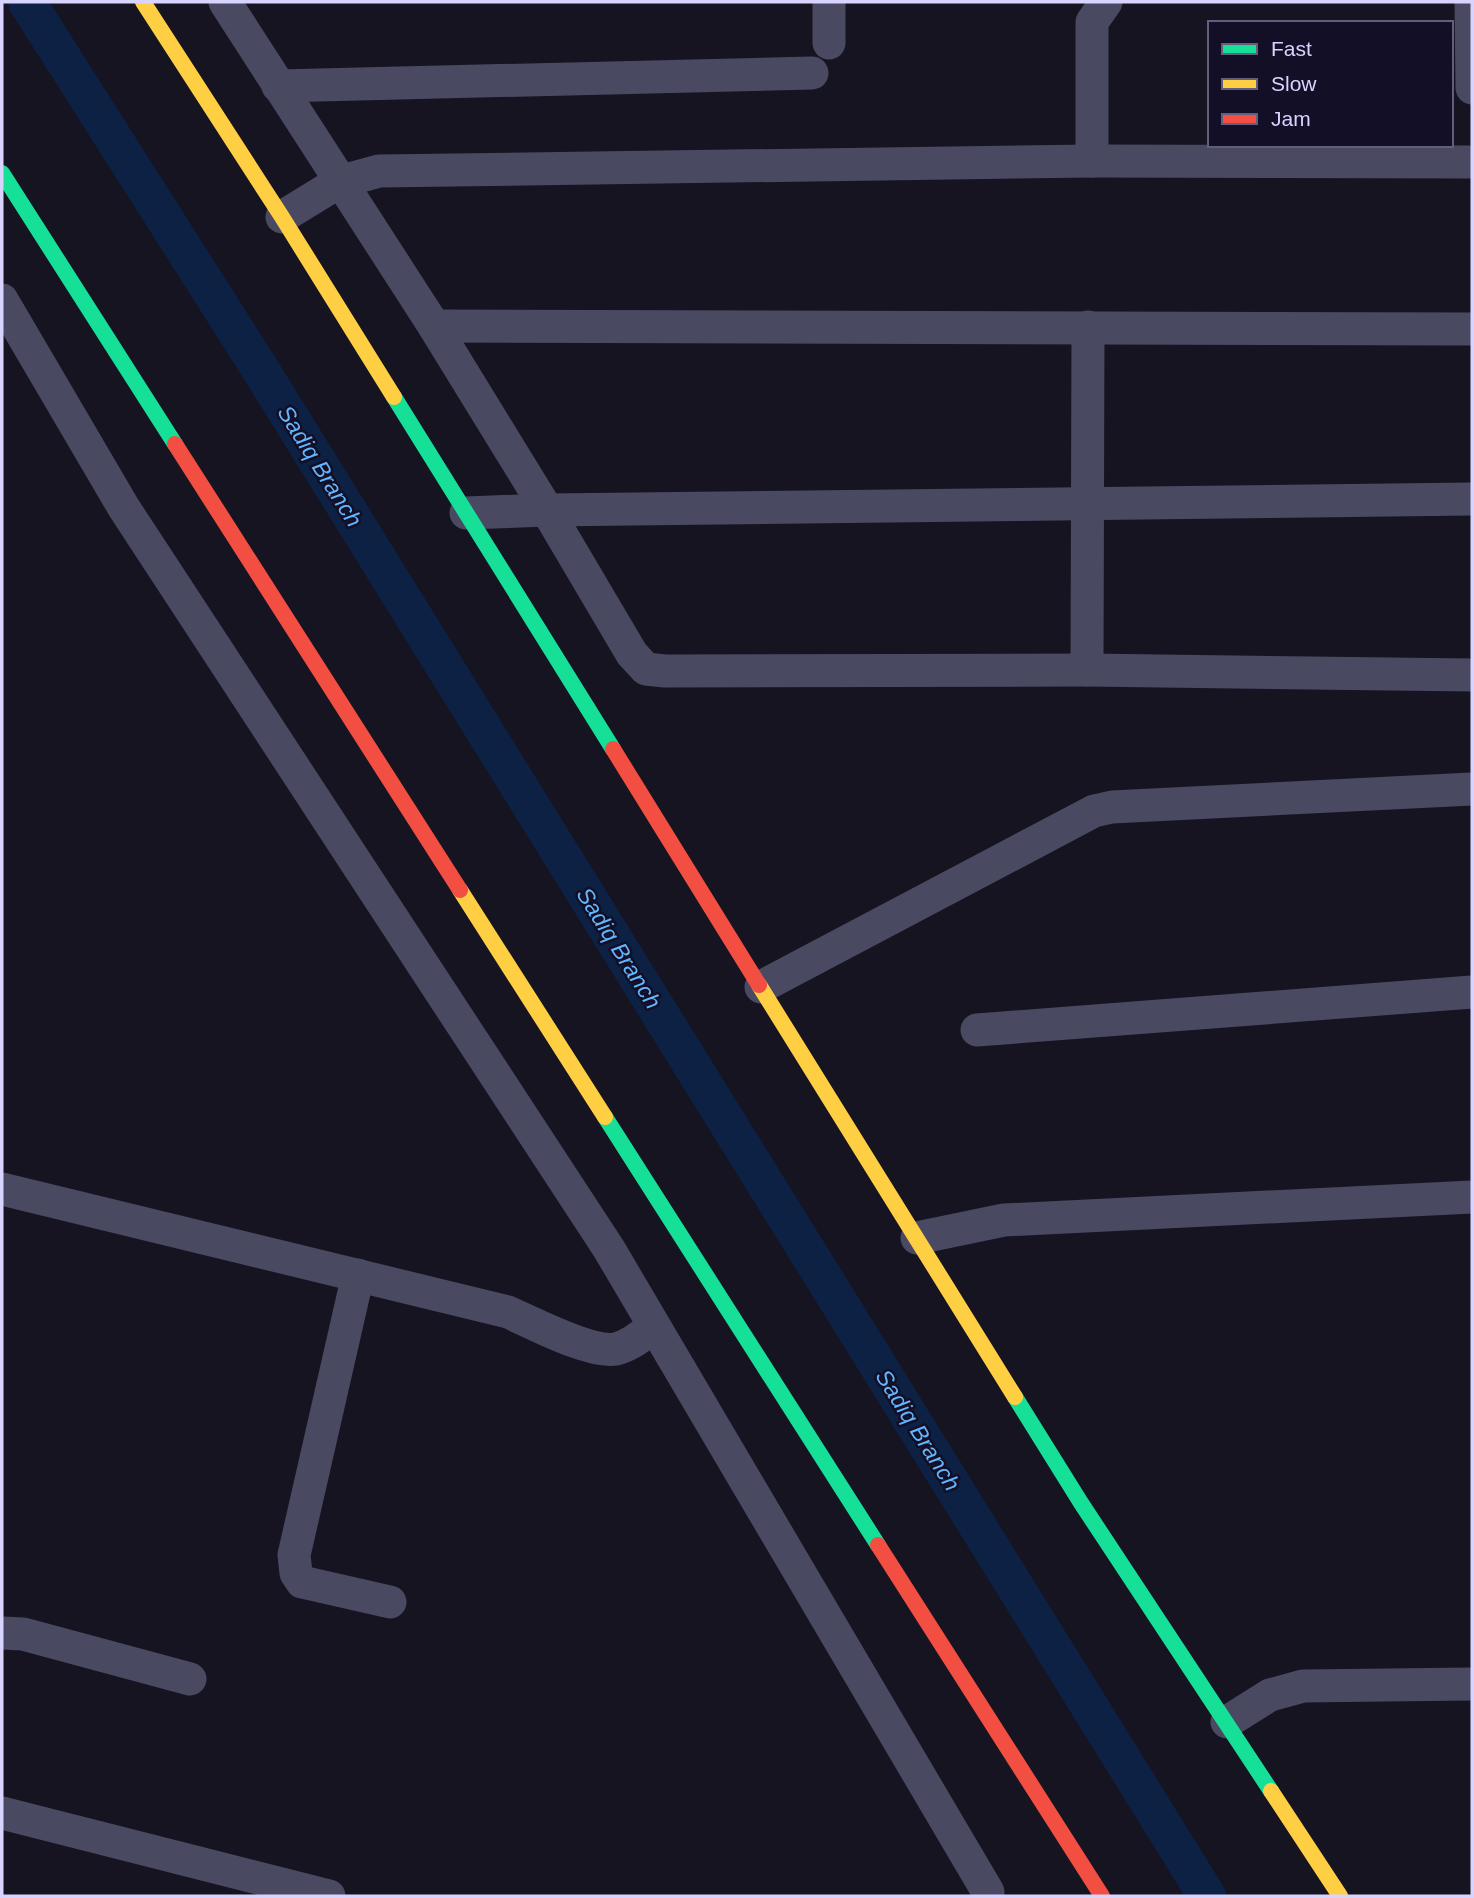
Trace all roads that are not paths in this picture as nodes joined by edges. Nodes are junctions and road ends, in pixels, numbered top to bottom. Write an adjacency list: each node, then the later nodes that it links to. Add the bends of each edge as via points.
1 (143, 2): 14 (main road)
2 (225, 2): 8 (street)
3 (829, 2): 6 (street)
4 (1106, 2): 10 (street, via 1092,22)
5 (1471, 2): 9 (street)
6 (829, 43)
7 (812, 73): 8 (street)
8 (278, 86): 13 (street)
9 (1472, 88)
10 (1092, 161): 11 (street); 13 (street, via 379,171)
11 (1472, 162)
12 (2, 173): 42 (main road)
13 (339, 182): 14 (street); 16 (street)
14 (282, 217): 22 (main road)
15 (2, 300): 33 (street, via 124,508 609,1249)
16 (434, 326): 17 (street); 21 (street)
17 (1088, 327): 18 (street); 20 (street)
18 (1472, 329)
19 (1472, 499): 20 (street)
20 (1086, 502): 21 (street); 23 (street)
21 (547, 510): 22 (street); 23 (street, via 632,654 646,669)
22 (466, 513): 26 (main road)
23 (1087, 670): 24 (street)
24 (1472, 675)
25 (1472, 789): 26 (street, via 1094,811)
26 (761, 988): 31 (main road)
27 (1472, 992): 28 (street)
28 (977, 1030)
29 (2, 1189): 32 (street)
30 (1472, 1197): 31 (street, via 1004,1220)
31 (917, 1238): 38 (main road, via 1081,1503)
32 (358, 1275): 33 (street, via 508,1312 585,1346 614,1349 636,1341); 34 (street, via 294,1555 302,1582)
33 (653, 1326): 40 (street)
34 (390, 1602)
35 (2, 1633): 36 (street, via 23,1634)
36 (190, 1679)
37 (1472, 1684): 38 (street, via 1303,1686 1270,1695)
38 (1227, 1722): 43 (main road)
39 (2, 1813): 41 (street)
40 (988, 1892)
41 (329, 1896)
42 (1102, 1896)
43 (1340, 1896)

